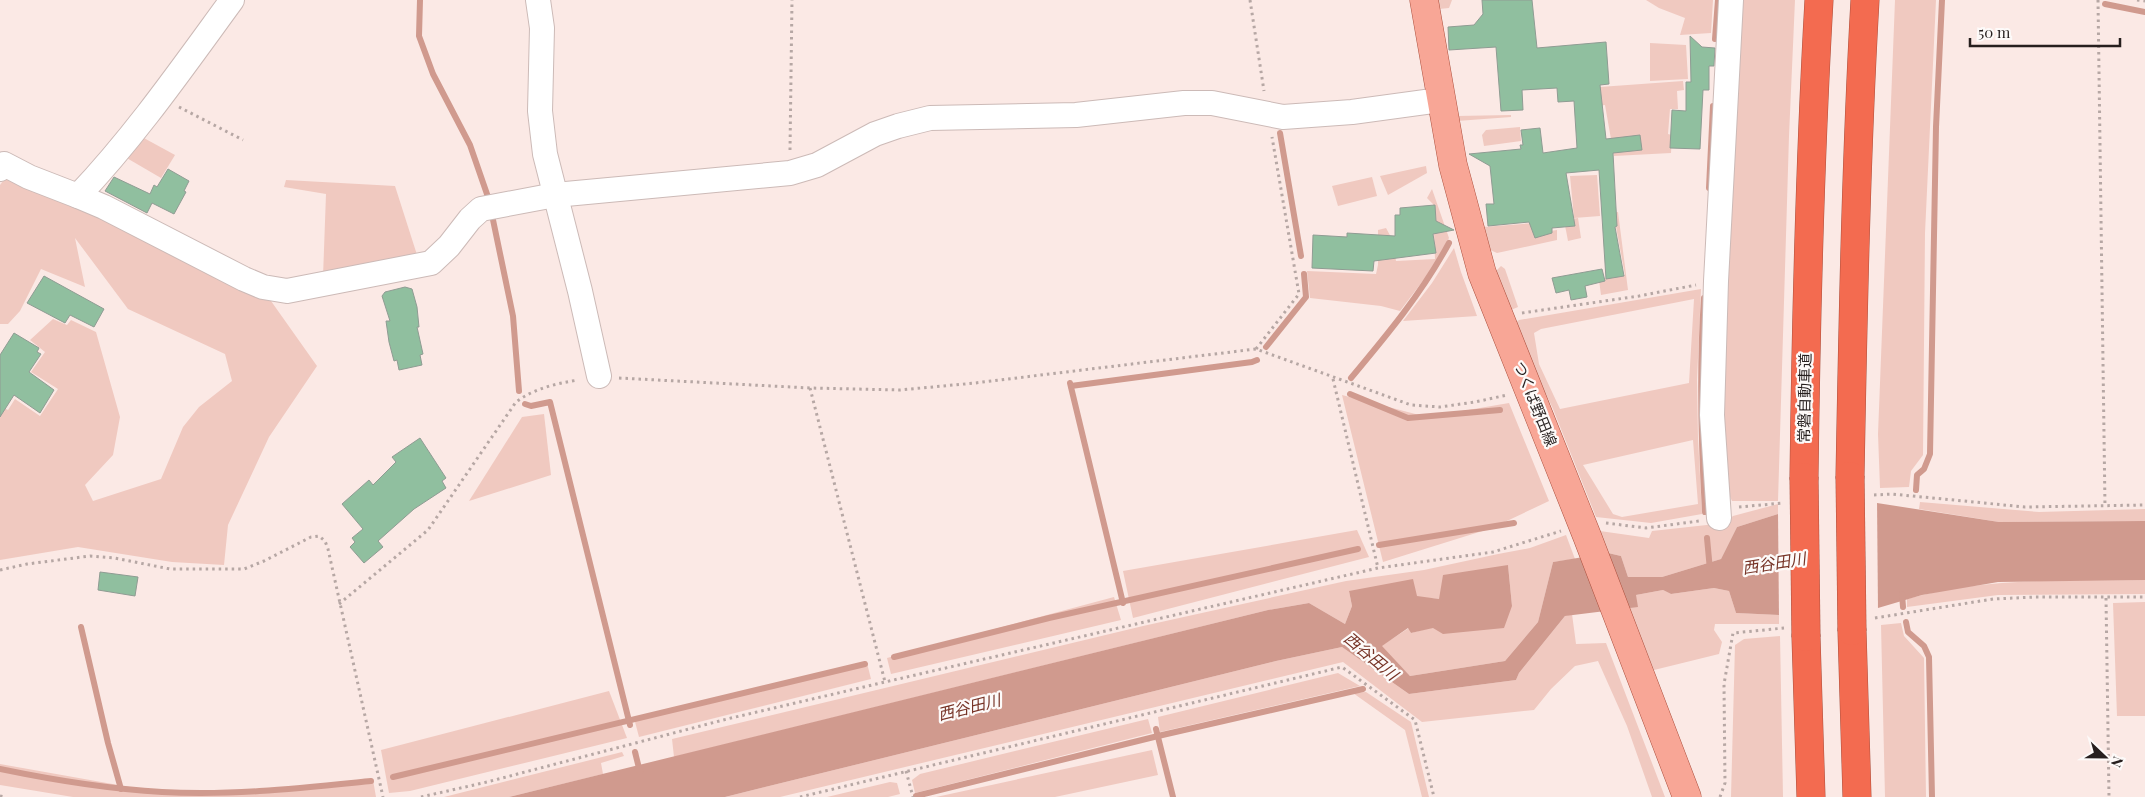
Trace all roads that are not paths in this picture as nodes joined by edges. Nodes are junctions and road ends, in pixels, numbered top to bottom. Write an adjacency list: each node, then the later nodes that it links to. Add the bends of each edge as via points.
1 (232, 0): 10 (street, via 102,171)
2 (538, 0): 9 (street, via 542,28 540,111 545,154)
3 (1424, 0): 7 (main road, つくば野田線)
4 (1731, 0): 12 (street, via 1712,414)
5 (1819, 0): 14 (highway, 常磐自動車道, bridge, via 1807,274 1804,477)
6 (1865, 0): 15 (highway, bridge, via 1856,195 1850,476)
7 (1440, 100): 9 (street, via 1283,117 1212,103 1184,103 1076,115 930,118 875,134 817,165 790,173); 13 (main road, つくば野田線, via 1464,213 1482,273)
8 (1, 164): 10 (street)
9 (555, 195): 10 (street, via 480,209 431,263 287,291 263,287 244,279); 11 (street)
10 (78, 196)
11 (599, 376)
12 (1719, 518)
13 (1687, 797)
14 (1811, 797)
15 (1857, 797)

